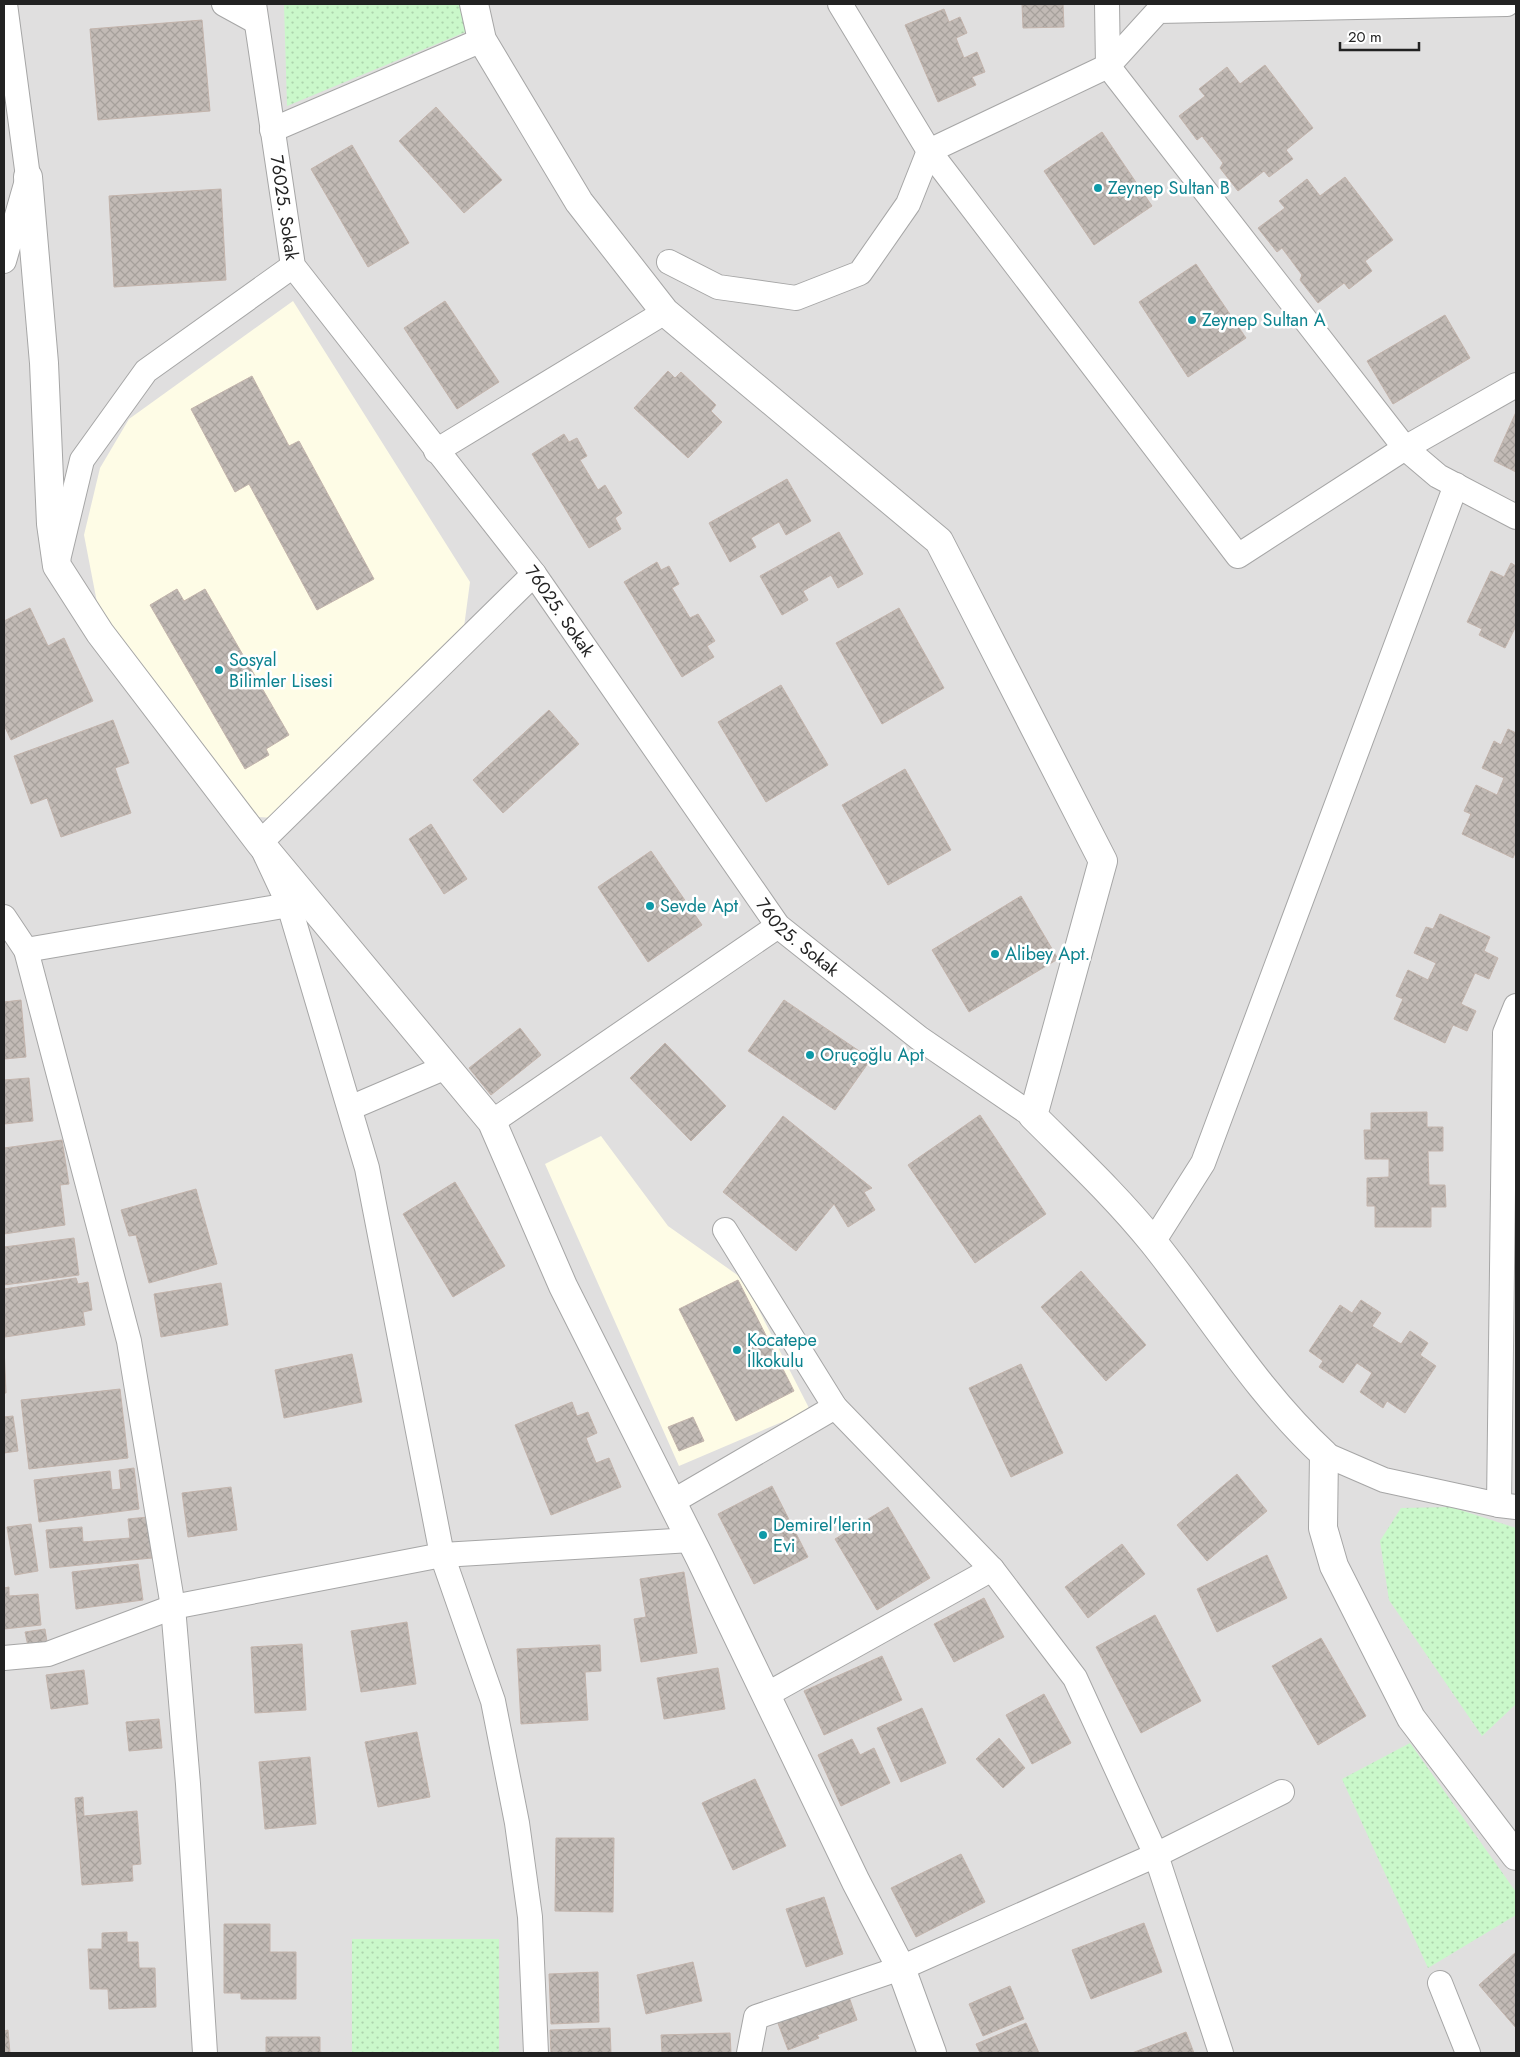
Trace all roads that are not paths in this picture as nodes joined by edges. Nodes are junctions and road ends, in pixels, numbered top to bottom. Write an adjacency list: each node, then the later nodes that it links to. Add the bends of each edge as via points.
1 (5, 4): 12 (street)
2 (224, 4): 7 (street)
3 (474, 4): 8 (street)
4 (840, 4): 11 (street)
5 (1107, 4): 9 (street)
6 (1507, 4): 9 (street, via 1158,11)
7 (254, 12): 10 (street, 76025. Sokak)
8 (482, 40): 10 (street); 16 (street, via 579,202)
9 (1108, 66): 11 (street); 18 (street)
10 (272, 130): 15 (street, 76025. Sokak)
11 (929, 151): 14 (street, via 908,204 860,273 796,298 718,287); 18 (street, via 1238,556)
12 (28, 177): 13 (street); 22 (street, via 44,363 51,524)
13 (4, 261)
14 (669, 262)
15 (293, 266): 19 (street, 76025. Sokak); 22 (street, via 146,371 82,460)
16 (665, 312): 19 (street); 32 (street, via 939,541 1103,861)
17 (1516, 385): 18 (street)
18 (1405, 448): 20 (street, via 1438,476)
19 (436, 451): 23 (street, 76025. Sokak)
20 (1456, 485): 21 (street); 35 (street, via 1203,1163)
21 (1516, 518)
22 (57, 566): 24 (street, via 100,633)
23 (534, 574): 24 (street); 27 (street, 76025. Sokak)
24 (260, 843): 25 (street); 30 (street)
25 (289, 905): 28 (street); 31 (street)
26 (4, 917): 28 (street)
27 (778, 926): 32 (street, 76025. Sokak, via 919,1038); 33 (street)
28 (26, 950): 43 (street, via 128,1341)
29 (1516, 1006): 39 (street, via 1504,1033)
30 (446, 1067): 31 (street); 33 (street)
31 (350, 1108): 41 (street, via 367,1168)
32 (1033, 1116): 35 (street, via 1110,1191)
33 (492, 1122): 38 (street, via 563,1286)
34 (725, 1230): 36 (street)
35 (1153, 1242): 37 (street, via 1279,1409)
36 (835, 1407): 38 (street); 42 (street)
37 (1324, 1454): 39 (street, via 1384,1480); 48 (street, via 1323,1528 1334,1566 1411,1718)
38 (672, 1502): 40 (street)
39 (1508, 1506)
40 (691, 1540): 41 (street); 45 (street)
41 (442, 1555): 43 (street); 52 (street, via 493,1701 515,1813 530,1917)
42 (992, 1569): 45 (street); 47 (street, via 1075,1678)
43 (173, 1607): 44 (street, via 48,1654); 51 (street)
44 (4, 1658)
45 (766, 1695): 49 (street, via 856,1882)
46 (1282, 1792): 47 (street)
47 (1156, 1855): 49 (street); 55 (street)
48 (1516, 1856)
49 (902, 1968): 53 (street, via 756,2017); 54 (street)
50 (1440, 1983): 56 (street)
51 (206, 2053)
52 (536, 2053)
53 (749, 2053)
54 (932, 2053)
55 (1221, 2053)
56 (1468, 2053)

